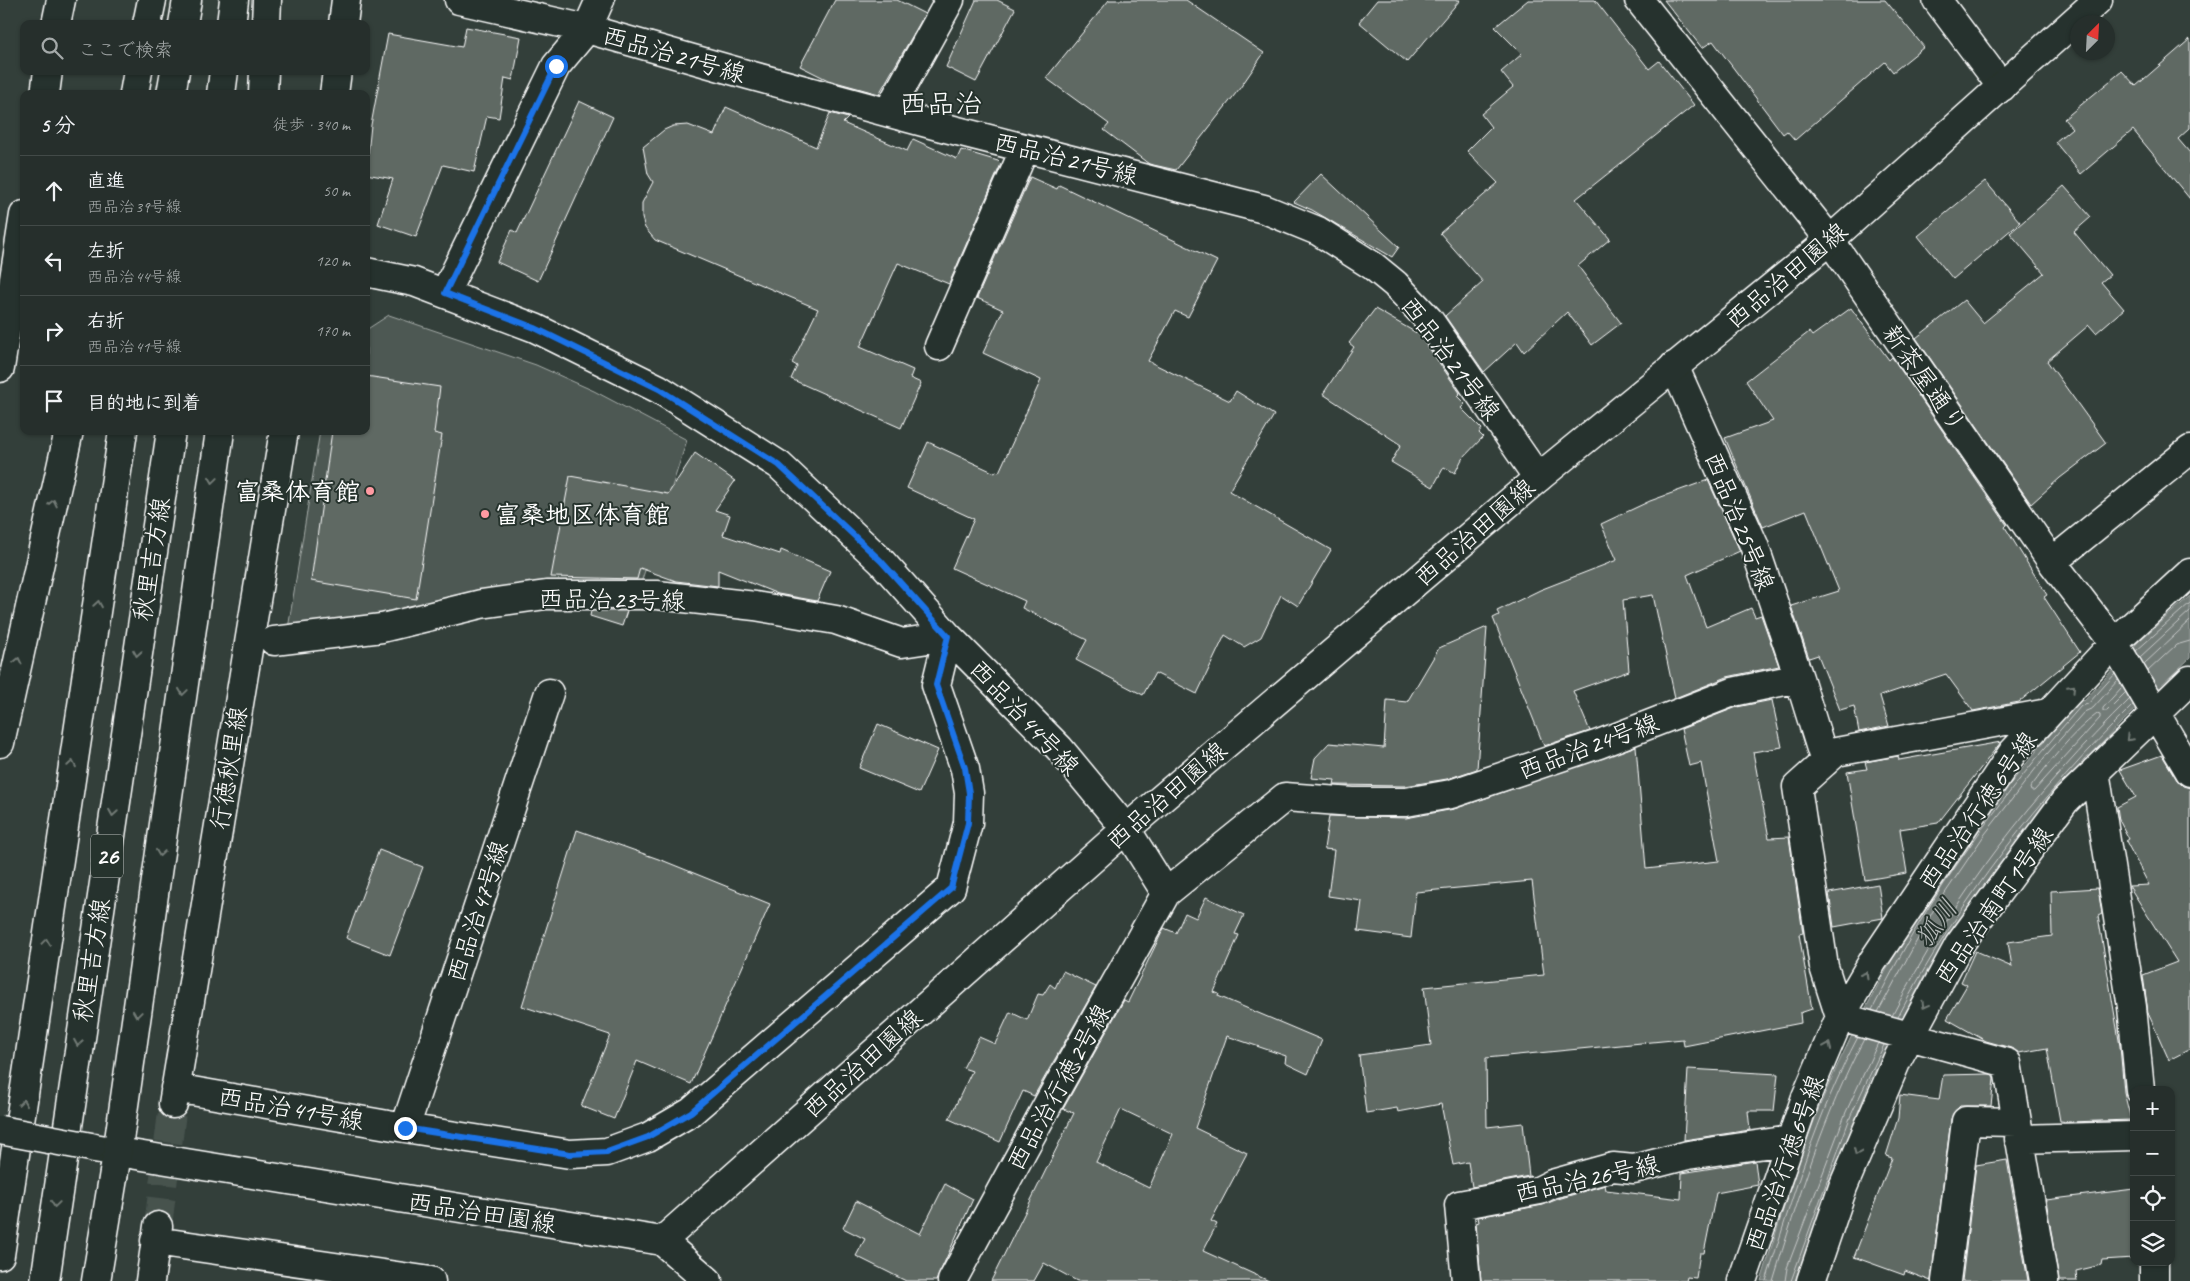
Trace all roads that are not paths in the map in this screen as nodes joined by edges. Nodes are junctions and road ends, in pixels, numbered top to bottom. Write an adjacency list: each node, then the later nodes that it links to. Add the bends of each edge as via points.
1 (60, 0): 13 (street)
2 (152, 0): 14 (street)
3 (187, 0): 15 (street)
4 (234, 0): 16 (street)
5 (267, 0): 17 (street)
6 (346, 0): 18 (street)
7 (459, 0): 19 (street, 西品治21号線)
8 (600, 0): 19 (street)
9 (950, 0): 33 (street)
10 (1639, 0): 36 (street, 新茶屋通り)
11 (1937, 0): 26 (street)
12 (2098, 0): 26 (street, 西品治田園線)
13 (57, 20)
14 (149, 20)
15 (184, 20)
16 (232, 20)
17 (266, 20)
18 (343, 20)
19 (588, 28): 33 (street, 西品治21号線); 38 (street, via 556,66)
20 (47, 75): 27 (street)
21 (137, 75): 28 (street)
22 (174, 75): 29 (street)
23 (223, 75): 30 (street)
24 (264, 75): 31 (street)
25 (336, 75): 32 (street)
26 (2002, 86): 36 (street, 西品治田園線)
27 (45, 90)
28 (135, 90)
29 (172, 90)
30 (222, 90)
31 (264, 90)
32 (334, 90)
33 (888, 112): 34 (street, 西品治21号線)
34 (1025, 148): 39 (street); 48 (street, 西品治21号線, via 1264,209 1318,232 1365,261 1395,284 1429,320)
35 (20, 240): 41 (street)
36 (1830, 240): 40 (street, 西品治田園線); 49 (street, 新茶屋通り)
37 (370, 273): 38 (street, 西品治44号線, via 414,282)
38 (445, 293): 51 (street, 西品治44号線, via 535,328 659,389 779,465 881,561)
39 (939, 346)
40 (1674, 366): 48 (street, 西品治田園線); 54 (street, 西品治25号線, via 1754,545)
41 (0, 368)
42 (68, 435): 59 (street, one-way to 42)
43 (122, 435): 76 (street, 秋里吉方線 / 26, one-way to 43)
44 (170, 435): 78 (street, 秋里吉方線 / 26, one-way to 78)
45 (219, 435): 74 (street, one-way to 74)
46 (283, 435): 68 (street, 行徳秋里線)
47 (2190, 450): 49 (street)
48 (1538, 478): 63 (street, 西品治田園線)
49 (2052, 562): 53 (street, 新茶屋通り)
50 (2190, 574): 53 (street, 西品治行徳6号線)
51 (948, 636): 52 (street, 西品治23号線, via 902,643 836,620 755,606 657,595 555,595 481,604 382,628); 63 (street, 西品治44号線, via 1059,748); 69 (street, 西品治41号線, via 936,685 965,768 969,793 968,823 951,888 691,1112 648,1137 607,1152 570,1154)
52 (274, 641)
53 (2114, 643): 57 (street, 新茶屋通り); 58 (street, 西品治行徳6号線, one-way to 53)
54 (1799, 678): 60 (street); 64 (street, 西品治24号線, via 1733,692 1599,744 1451,794 1406,802 1285,797)
55 (2190, 680): 57 (street, 西品治南町1号線)
56 (549, 693): 69 (street, 西品治47号線)
57 (2156, 712): 61 (street, 西品治南町1号線, one-way to 61); 62 (street, 新茶屋通り)
58 (2048, 713): 60 (street, via 1836,752); 65 (street, 西品治行徳6号線, one-way to 58, via 1873,961 2012,752)
59 (0, 743)
60 (1825, 762): 65 (street, via 1798,787 1824,967)
61 (2095, 771): 66 (street, 西品治南町1号線, one-way to 66, via 2065,801 1959,945); 67 (street, via 2132,1007)
62 (2190, 772)
63 (1126, 829): 64 (street); 75 (street, 西品治田園線)
64 (1166, 893): 83 (street, 西品治行徳2号線)
65 (1847, 1019): 66 (street); 73 (street, 西品治行徳6号線, one-way to 65, via 1806,1098)
66 (1904, 1036): 71 (street, via 2007,1062); 86 (street, 西品治南町1号線, one-way to 86, via 1843,1187)
67 (2140, 1086)
68 (174, 1096): 69 (street, 西品治41号線)
69 (405, 1128)
70 (0, 1130): 74 (street, 西品治田園線, bridge)
71 (2018, 1130): 72 (street); 87 (street, via 1966,1121); 88 (street)
72 (2130, 1136)
73 (1791, 1140): 84 (street, 西品治26号線, via 1688,1155 1634,1169 1613,1168 1540,1190 1459,1205); 85 (street, 西品治行徳6号線)
74 (104, 1150): 75 (street, 西品治田園線); 79 (street)
75 (662, 1241): 82 (street)
76 (0, 1255)
77 (2154, 1266): 89 (street)
78 (44, 1281)
79 (96, 1281)
80 (150, 1281): 81 (street, via 156,1233)
81 (431, 1281)
82 (708, 1281)
83 (952, 1281)
84 (1466, 1281)
85 (1742, 1281)
86 (1811, 1281)
87 (1946, 1281)
88 (2044, 1281)
89 (2154, 1281)

